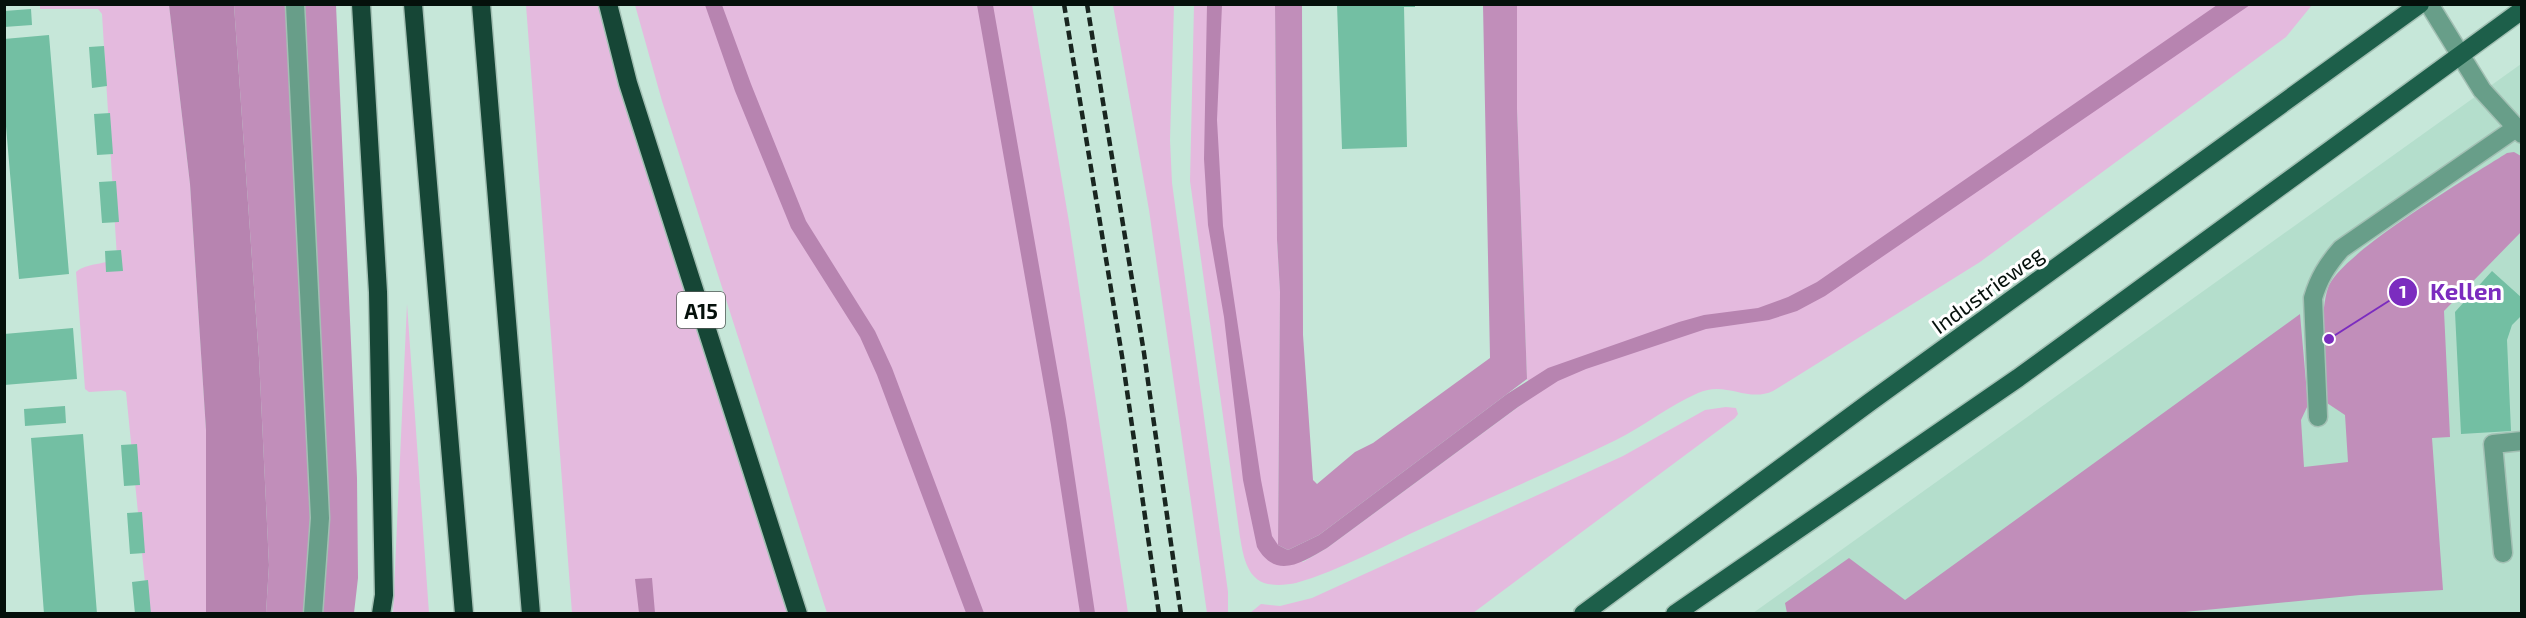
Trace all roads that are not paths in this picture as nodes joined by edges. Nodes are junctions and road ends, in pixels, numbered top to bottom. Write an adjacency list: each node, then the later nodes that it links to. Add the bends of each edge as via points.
1 (294, 4): 14 (street, via 320,518)
2 (361, 4): 15 (highway, via 378,292 384,595)
3 (412, 4): 16 (highway)
4 (481, 4): 17 (highway)
5 (608, 4): 18 (highway, A15, via 628,83)
6 (2420, 4): 19 (main road, Industrieweg)
7 (2429, 4): 9 (street)
8 (2522, 10): 9 (main road)
9 (2460, 54): 10 (street, via 2482,90); 20 (main road, via 2018,378)
10 (2519, 131): 11 (street, via 2341,249 2326,266 2313,298)
11 (2318, 417)
12 (2522, 441): 13 (street, via 2493,444)
13 (2503, 553)
14 (313, 614)
15 (381, 614)
16 (464, 614)
17 (531, 614)
18 (798, 614)
19 (1583, 614)
20 (1675, 614)

